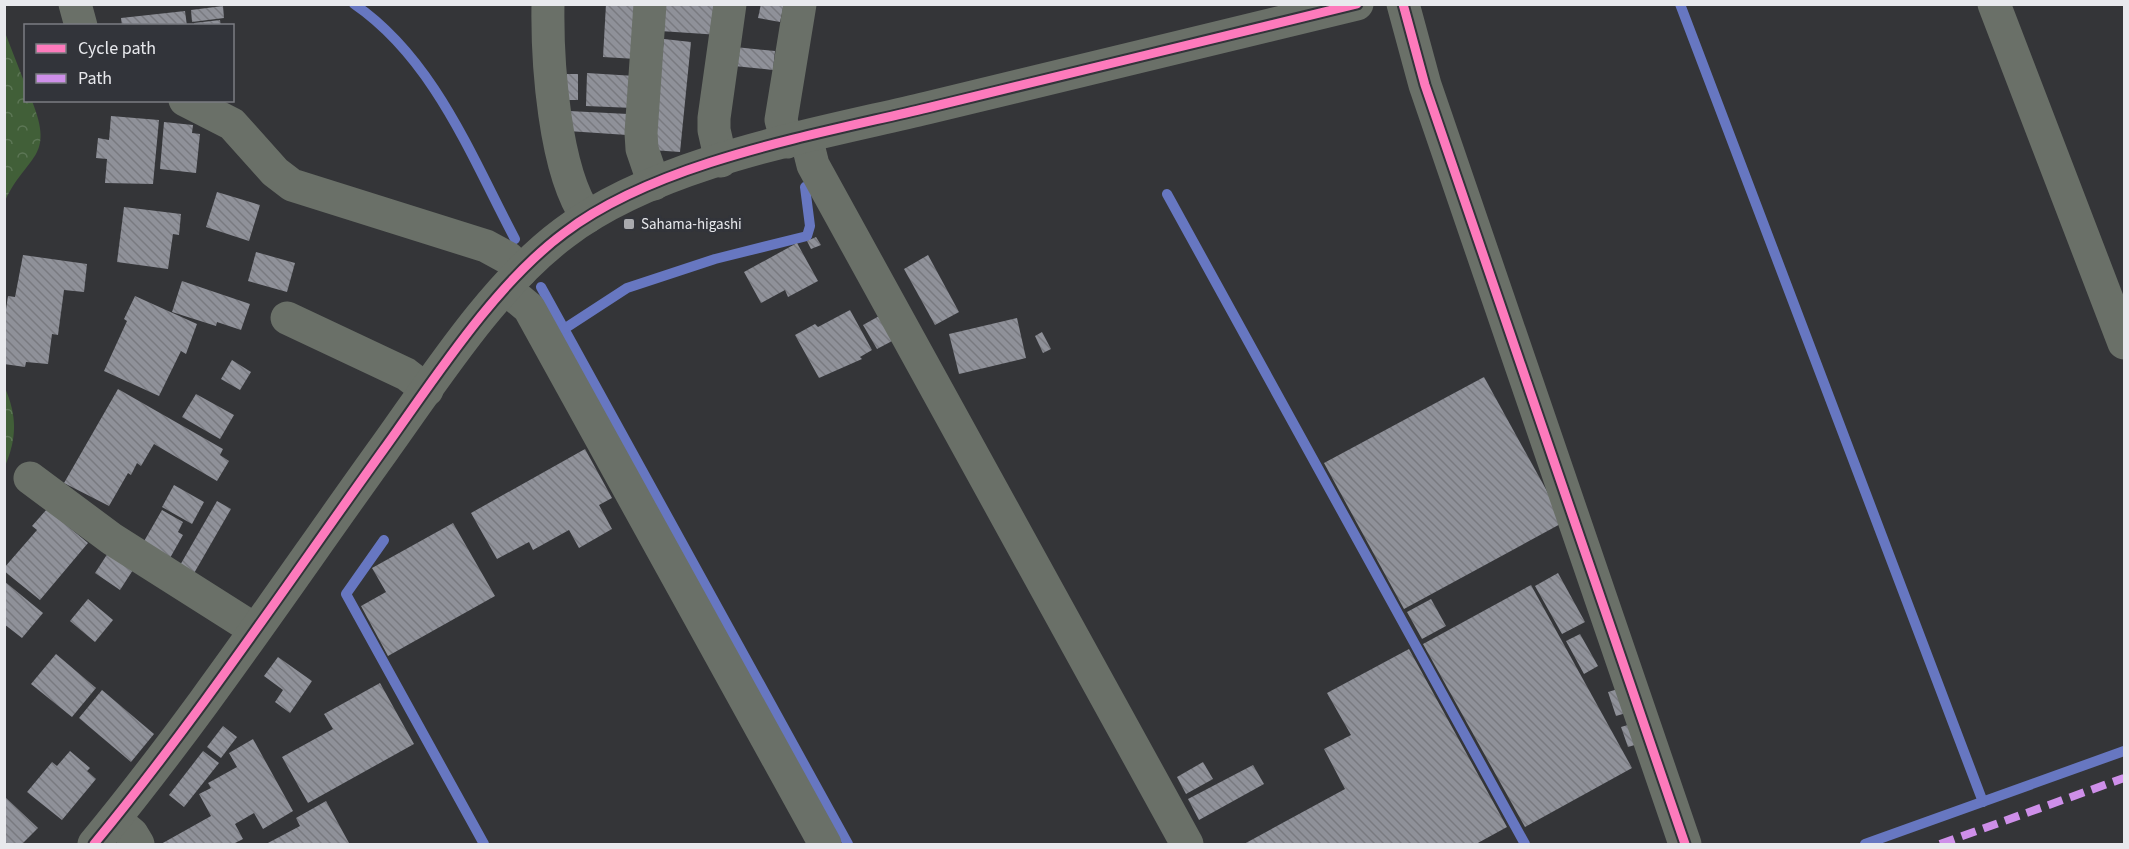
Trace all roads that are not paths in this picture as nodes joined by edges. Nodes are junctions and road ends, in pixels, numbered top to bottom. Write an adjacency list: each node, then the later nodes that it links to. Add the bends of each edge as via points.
1 (75, 4): 9 (street)
2 (548, 4): 14 (street, via 554,108 574,194)
3 (650, 4): 13 (street, via 641,141)
4 (730, 4): 12 (street, via 714,118)
5 (800, 4): 11 (street, via 781,120)
6 (1403, 4): 26 (street, via 1425,85)
7 (1995, 4): 17 (street)
8 (1339, 7): 11 (street)
9 (80, 24)
10 (189, 102): 15 (street, via 232,124 275,172 292,185 486,246 508,258)
11 (797, 140): 12 (street); 25 (street)
12 (722, 161): 13 (street)
13 (654, 184): 14 (street)
14 (587, 217): 15 (street, via 555,240)
15 (513, 280): 18 (street); 24 (street)
16 (287, 318): 18 (street, via 406,375)
17 (2124, 343)
18 (427, 390): 20 (street)
19 (30, 478): 20 (street, via 112,539)
20 (254, 629): 21 (street)
21 (115, 820): 22 (street); 23 (street)
22 (94, 844)
23 (138, 844)
24 (825, 844)
25 (1187, 844)
26 (1685, 844)

